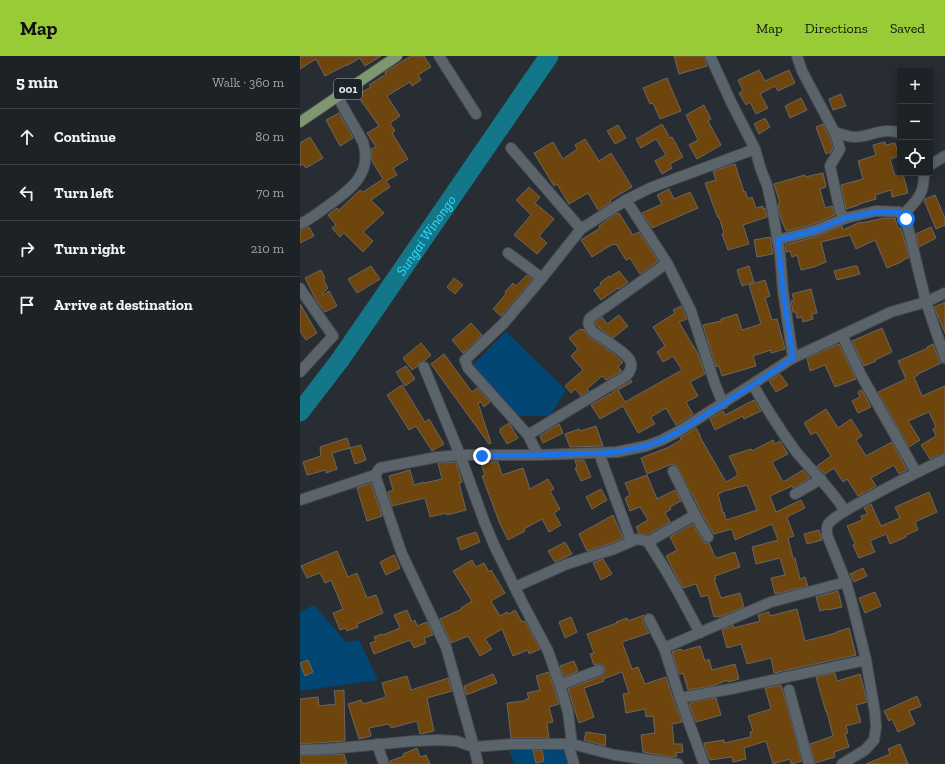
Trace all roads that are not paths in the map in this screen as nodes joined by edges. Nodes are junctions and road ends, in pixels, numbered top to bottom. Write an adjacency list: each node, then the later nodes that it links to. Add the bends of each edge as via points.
1 (397, 56): 5 (main road, 001)
2 (439, 56): 6 (street)
3 (710, 56): 11 (street)
4 (797, 56): 9 (street, via 802,71)
5 (337, 96): 7 (main road, 001); 18 (street, via 366,150 363,171 349,190 310,220)
6 (476, 114)
7 (300, 122)
8 (897, 132): 9 (street, via 887,130 856,138)
9 (836, 133): 17 (street, via 840,149 830,166 840,211)
10 (511, 148): 19 (street)
11 (755, 149): 15 (street); 20 (street, via 771,202)
12 (945, 156): 13 (street)
13 (933, 163)
14 (924, 176): 16 (street, via 922,193)
15 (626, 200): 19 (street); 22 (street)
16 (903, 214): 17 (street, via 876,212); 26 (street)
17 (846, 218): 20 (street, via 816,230)
18 (300, 224)
19 (581, 229): 23 (street)
20 (778, 240): 28 (street)
21 (508, 253): 23 (street)
22 (667, 263): 33 (street, via 691,311); 34 (street, via 589,320 592,331 627,355 631,363 630,372)
23 (542, 278): 34 (street, via 503,324 465,360 468,368)
24 (300, 288): 31 (street, via 333,336)
25 (945, 293): 26 (street)
26 (926, 302): 27 (street, via 891,312); 29 (street)
27 (842, 335): 28 (street); 40 (street)
28 (793, 358): 32 (street)
29 (945, 358)
30 (424, 367): 36 (street)
31 (300, 372)
32 (753, 385): 33 (street); 42 (street, via 780,430)
33 (723, 404): 35 (street, via 662,440 646,446)
34 (528, 435): 37 (street)
35 (600, 453): 37 (street); 48 (street)
36 (460, 455): 37 (street); 41 (street, via 380,468); 51 (street, via 484,521)
37 (538, 455)
38 (945, 459): 40 (street)
39 (673, 471): 46 (street)
40 (916, 472): 45 (street)
41 (375, 475): 44 (street); 62 (street, via 402,554 446,647)
42 (821, 479): 43 (street); 45 (street)
43 (795, 494)
44 (300, 500)
45 (845, 511): 50 (street, via 829,522 827,535)
46 (695, 515): 47 (street); 49 (street)
47 (708, 537)
48 (631, 542): 49 (street, via 641,539); 51 (street, via 567,564)
49 (648, 542): 53 (street)
50 (846, 582): 53 (street, via 771,602); 55 (street)
51 (515, 587): 57 (street, via 548,651)
52 (649, 619): 54 (street)
53 (700, 633): 54 (street)
54 (664, 648): 59 (street)
55 (866, 660): 59 (street); 71 (street, via 875,713 874,740 866,750)
56 (599, 670): 57 (street)
57 (560, 685): 61 (street, via 568,712)
58 (789, 690): 70 (street)
59 (680, 698): 69 (street)
60 (377, 744): 62 (street, via 437,740 456,741); 63 (street); 65 (street)
61 (570, 744): 62 (street); 64 (street); 67 (street)
62 (474, 747): 66 (street)
63 (300, 750)
64 (615, 760): 68 (street)
65 (384, 764)
66 (478, 764)
67 (574, 764)
68 (678, 764)
69 (704, 764)
70 (809, 764)
71 (842, 764)

